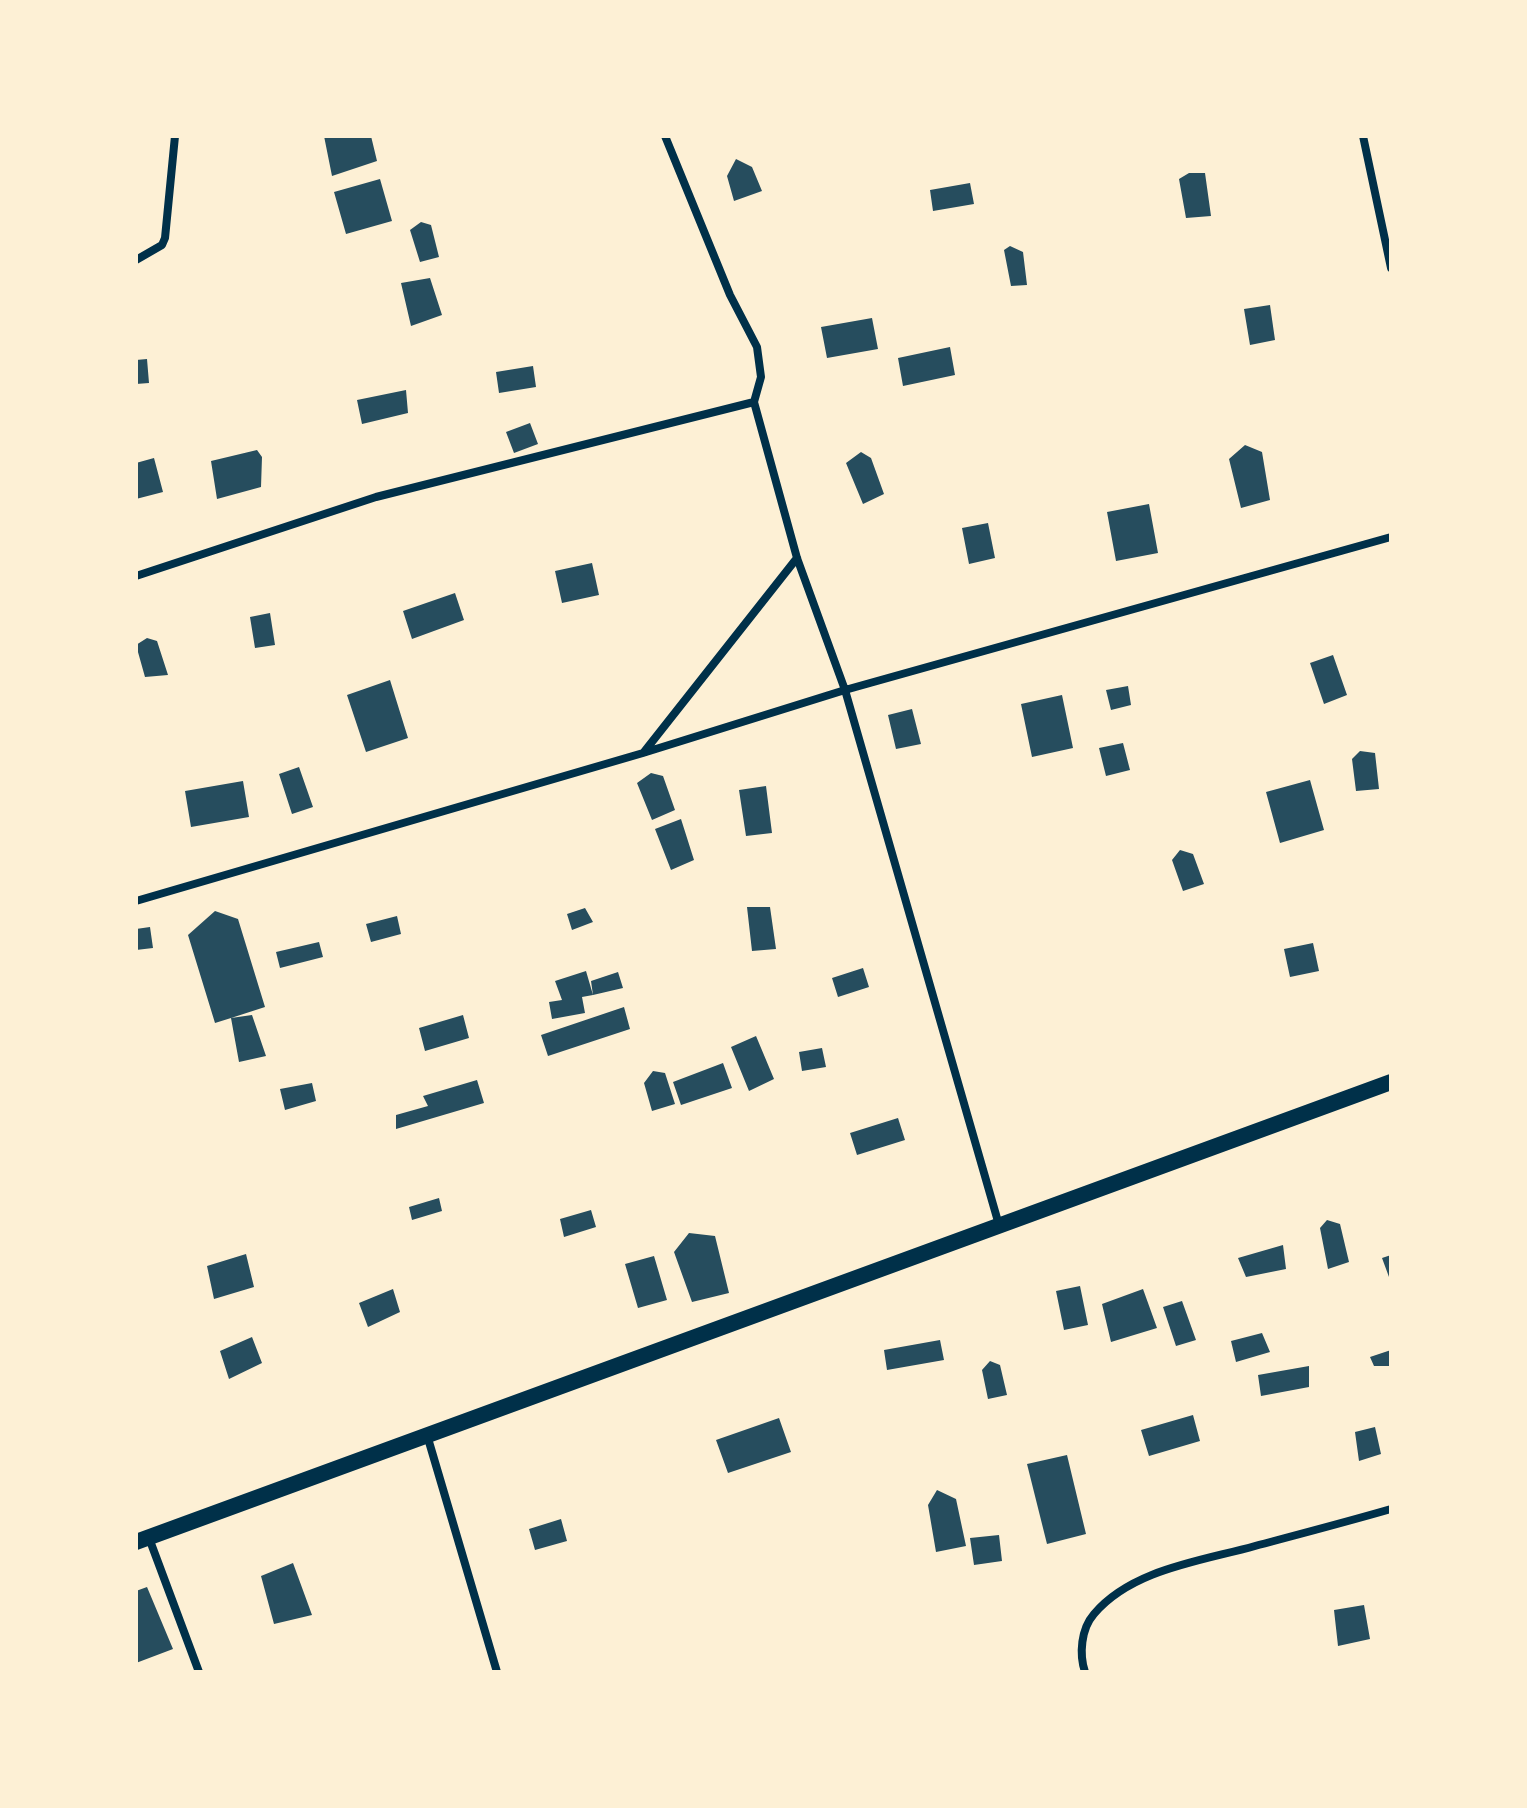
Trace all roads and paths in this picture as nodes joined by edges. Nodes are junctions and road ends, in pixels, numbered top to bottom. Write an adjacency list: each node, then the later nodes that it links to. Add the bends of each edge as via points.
1 (175, 136): 4 (street, via 165,238)
2 (665, 136): 6 (street, via 757,347 761,377)
3 (1363, 136): 5 (street)
4 (136, 260)
5 (1391, 268)
6 (754, 402): 8 (street); 9 (street, via 376,497)
7 (1391, 537): 10 (street)
8 (797, 558): 10 (street); 11 (street)
9 (136, 576)
10 (845, 690): 11 (street); 14 (street)
11 (643, 753): 12 (street)
12 (136, 901)
13 (1391, 1082): 14 (main road)
14 (999, 1225): 15 (main road)
15 (427, 1434): 17 (main road); 19 (street)
16 (1391, 1509): 20 (street, via 1162,1572 1123,1590 1088,1625 1081,1661)
17 (142, 1540): 18 (street)
18 (199, 1672)
19 (497, 1672)
20 (1085, 1672)

